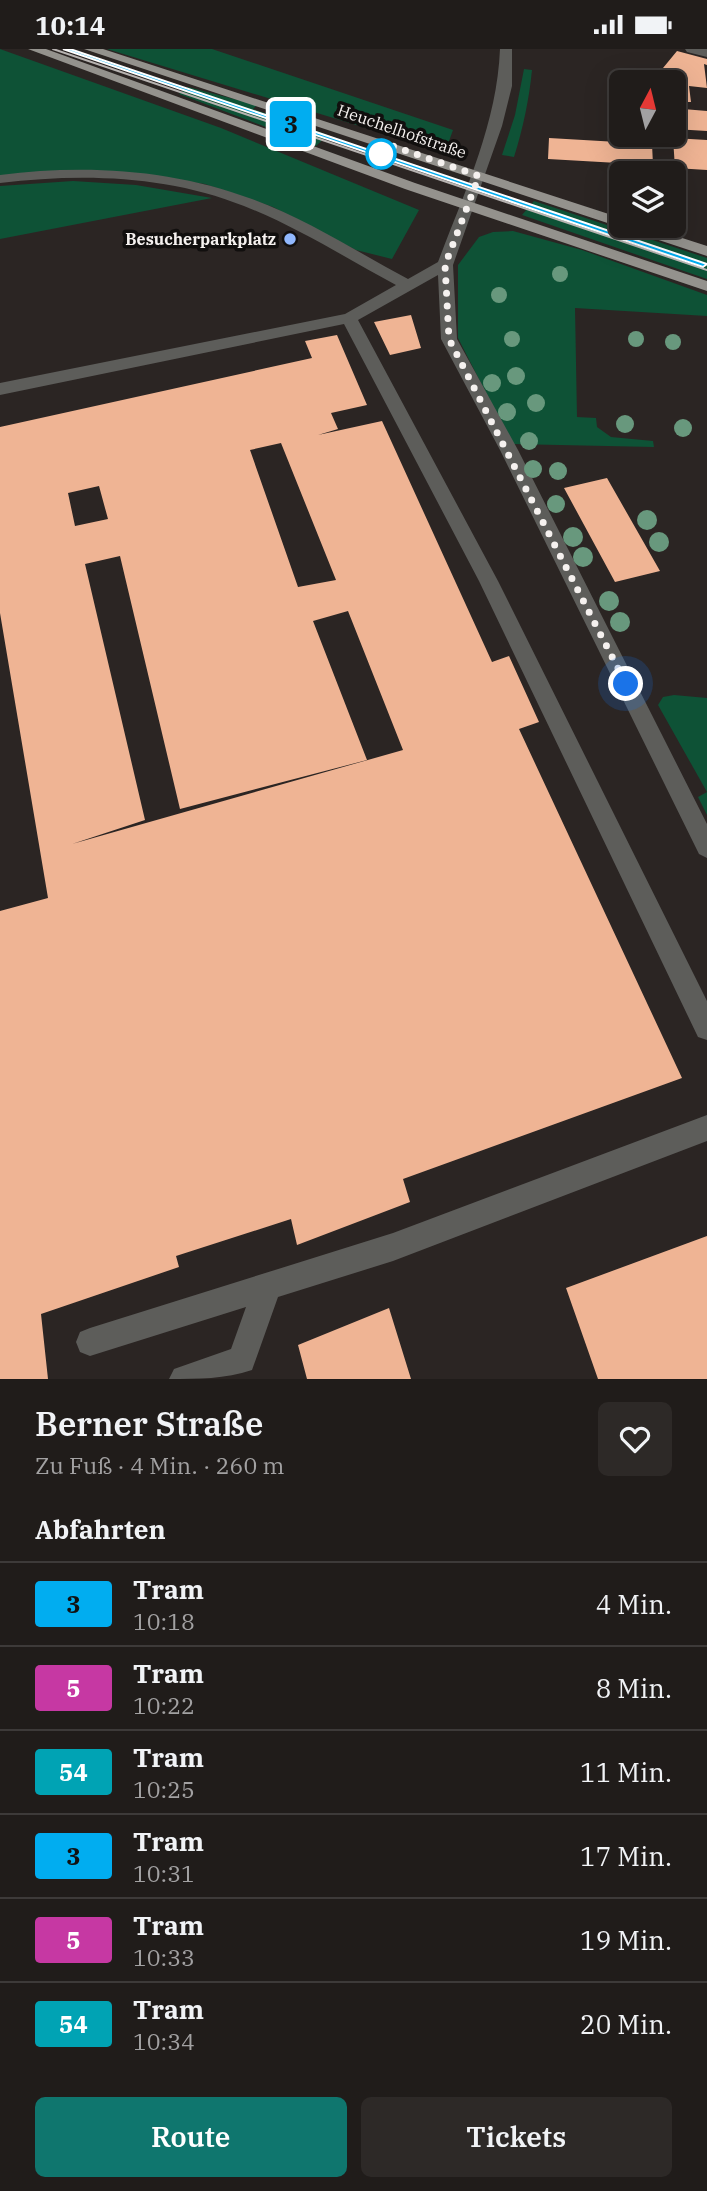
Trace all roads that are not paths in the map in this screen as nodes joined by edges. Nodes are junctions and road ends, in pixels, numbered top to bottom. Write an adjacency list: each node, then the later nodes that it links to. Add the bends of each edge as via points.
1 (34, 49): 8 (main road)
2 (90, 49): 6 (main road, Heuchelhofstraße)
3 (506, 49): 6 (street, via 505,86)
4 (691, 49): 5 (street)
5 (707, 53)
6 (479, 176): 8 (street); 9 (main road, Heuchelhofstraße)
7 (0, 179): 13 (street, via 101,176 207,189 248,202)
8 (468, 205): 12 (street); 14 (main road)
9 (609, 219)
10 (667, 238): 11 (main road)
11 (707, 251)
12 (445, 265): 13 (street); 17 (street, via 449,339)
13 (408, 285): 15 (street)
14 (707, 286)
15 (349, 318): 16 (street); 18 (street, via 488,581)
16 (0, 389)
17 (707, 847)
18 (707, 1028)
19 (707, 1128): 20 (street, via 393,1247)
20 (268, 1286): 21 (street); 22 (street, via 242,1360)
21 (90, 1342)
22 (184, 1379)

